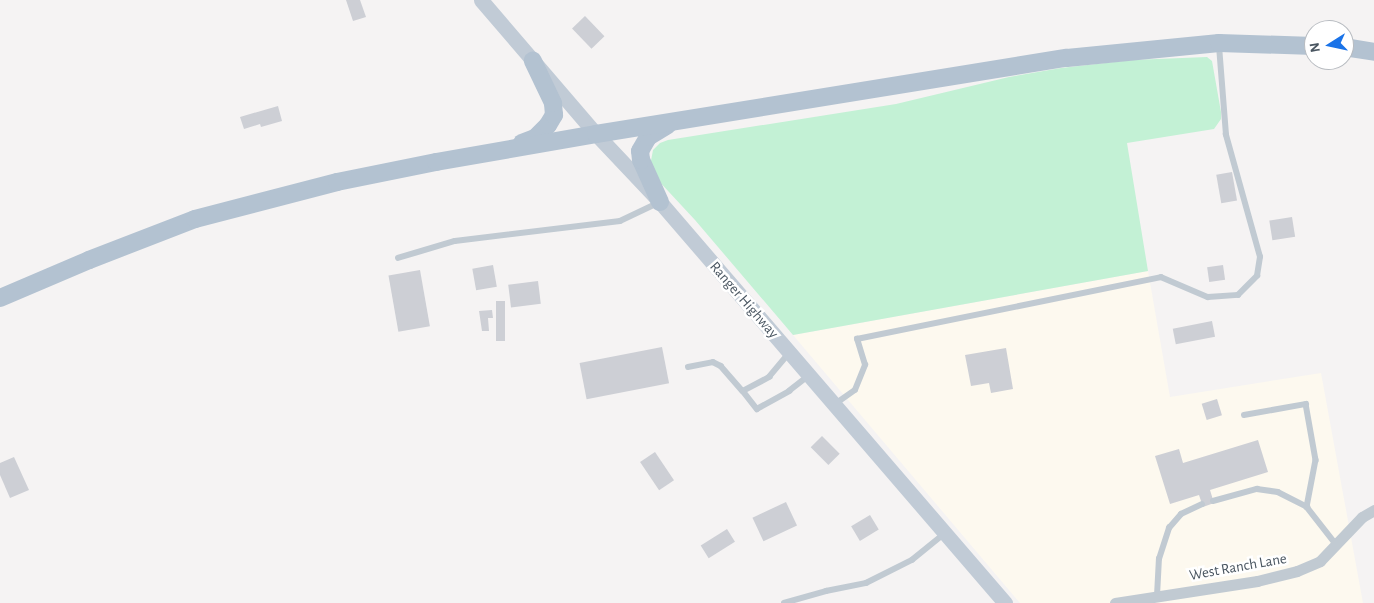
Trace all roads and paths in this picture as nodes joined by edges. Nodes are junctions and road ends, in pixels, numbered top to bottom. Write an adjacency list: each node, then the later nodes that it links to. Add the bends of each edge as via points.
1 (481, 0): 6 (main road, Ranger Highway)
2 (1219, 44): 3 (main road); 7 (main road, via 1067,58); 17 (lane, via 1226,135 1260,257 1257,276 1238,295 1208,297 1161,277 857,339 865,365 855,390)
3 (1304, 46)
4 (1354, 49): 5 (main road)
5 (1374, 52)
6 (534, 62): 8 (main road, Ranger Highway); 9 (main road, via 553,102 554,115 535,138)
7 (679, 121): 8 (main road); 10 (main road, via 648,137 640,151)
8 (596, 134): 9 (main road); 10 (main road, Ranger Highway)
9 (508, 149): 12 (main road, via 337,182 195,219)
10 (660, 202): 11 (lane, via 620,221 455,241); 13 (main road, Ranger Highway)
11 (398, 258)
12 (0, 298)
13 (790, 352): 15 (main road, Ranger Highway); 16 (lane, via 769,377)
14 (688, 366): 16 (lane, via 712,362 721,366)
15 (810, 375): 16 (lane, via 757,409); 17 (main road, Ranger Highway)
16 (743, 391)
17 (835, 404): 23 (main road, Ranger Highway)
18 (1244, 415): 21 (lane, via 1306,404 1316,460)
19 (1213, 501): 21 (lane, via 1249,490 1265,489 1289,496)
20 (1202, 504): 25 (lane, via 1182,514 1169,528 1159,559)
21 (1307, 507): 24 (lane)
22 (1374, 510): 24 (street, West Ranch Lane, via 1362,518)
23 (945, 533): 26 (lane, via 912,560 866,583); 27 (main road, Ranger Highway)
24 (1337, 546): 25 (street, West Ranch Lane, via 1320,561 1297,571 1257,581)
25 (1157, 596): 28 (street, West Ranch Lane)
26 (784, 603)
27 (1005, 603)
28 (1114, 603)

